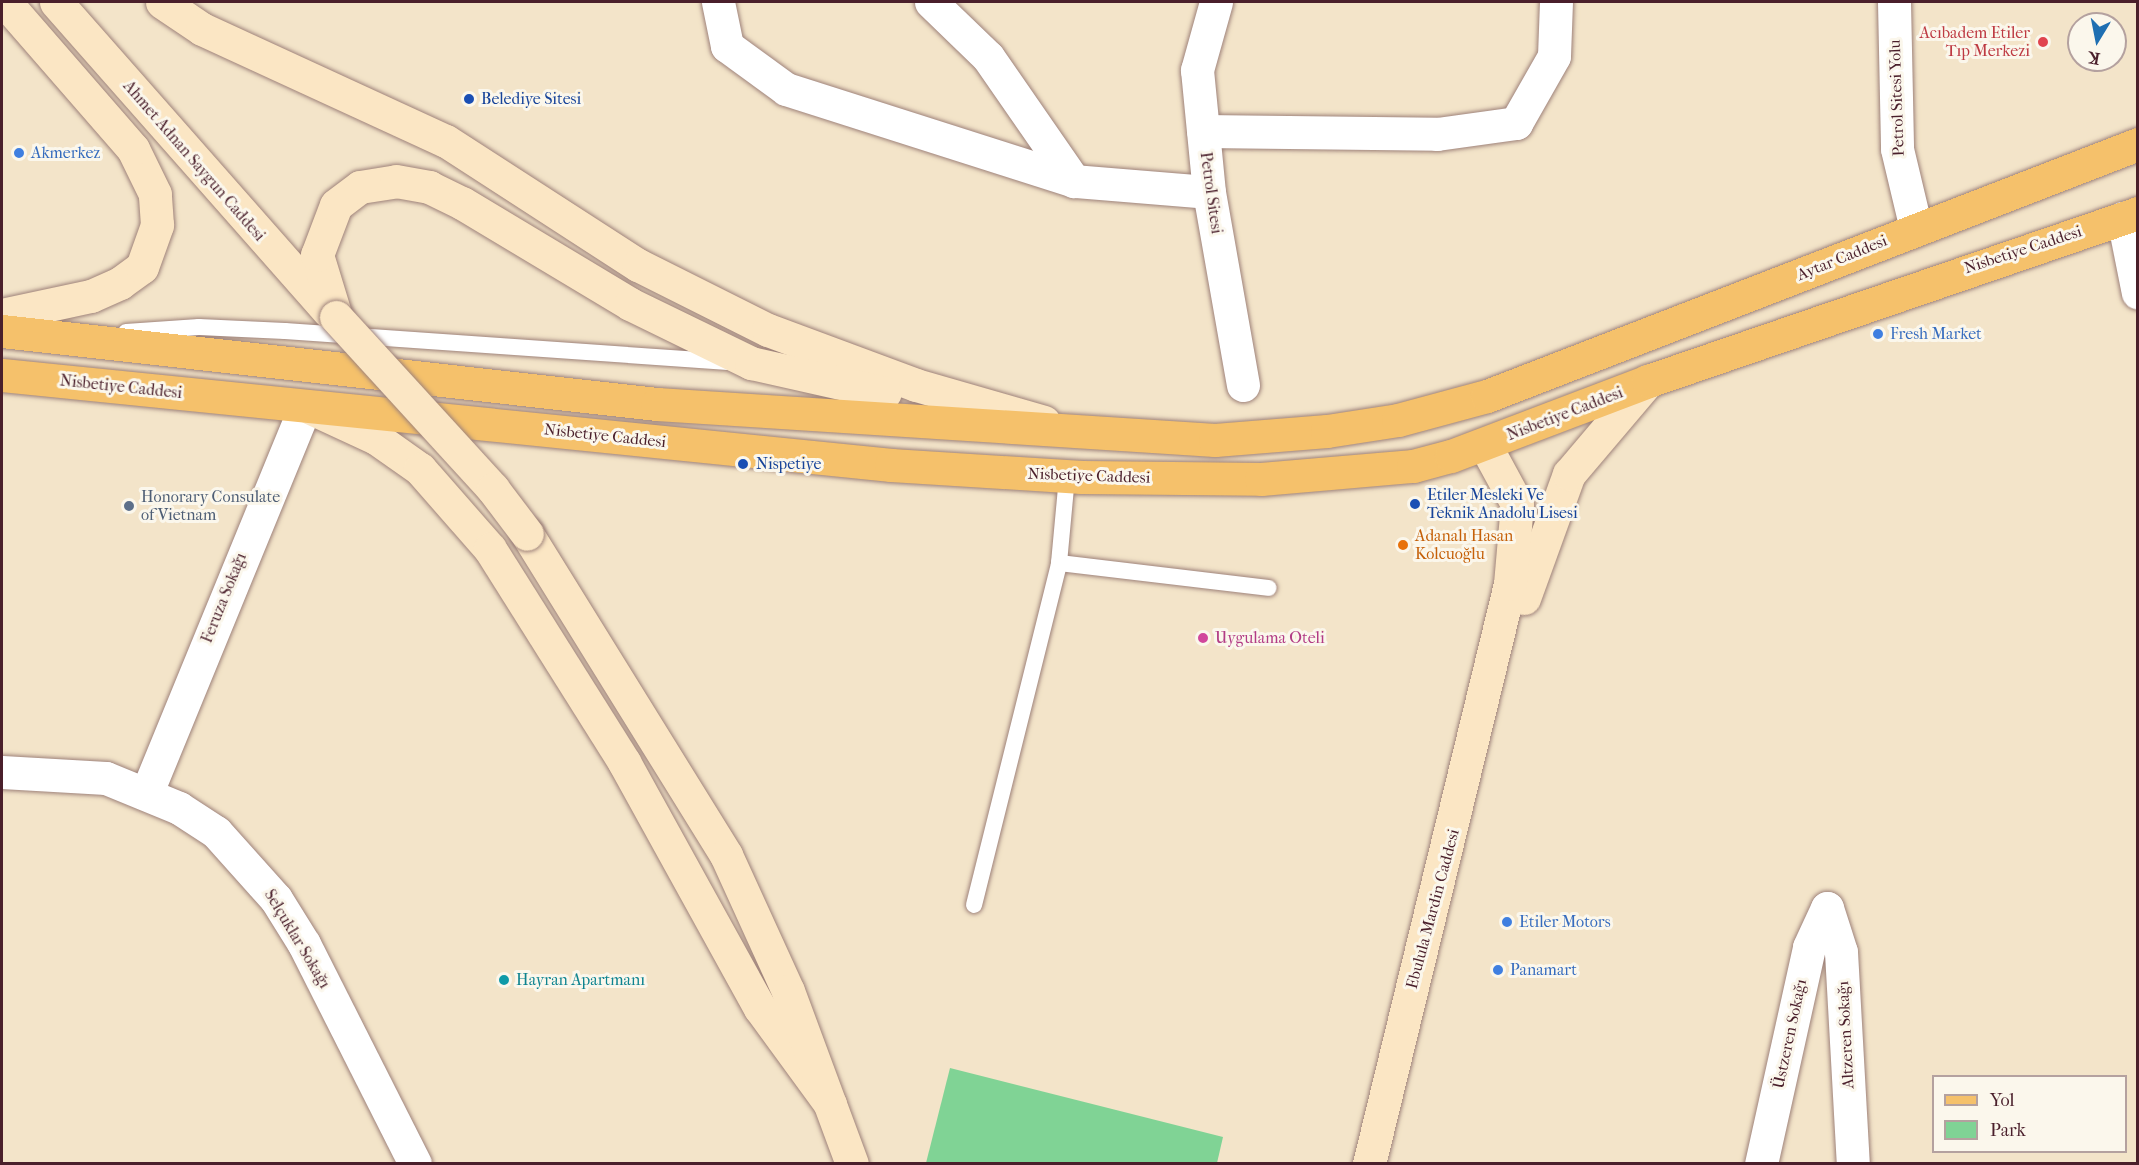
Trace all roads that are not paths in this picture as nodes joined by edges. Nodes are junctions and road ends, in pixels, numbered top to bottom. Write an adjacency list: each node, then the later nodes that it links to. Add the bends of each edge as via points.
1 (5, 2): 16 (main road, via 133,150 155,194 157,225 142,267 120,283 91,296)
2 (56, 2): 17 (main road, Ahmet Adnan Saygun Caddesi, via 308,292)
3 (162, 2): 26 (main road, via 202,29 446,141 638,265 768,330 916,385)
4 (718, 2): 11 (street, via 727,46 786,89)
5 (931, 2): 11 (street, via 988,57)
6 (1216, 2): 9 (street, Petrol Sitesi, via 1197,70)
7 (1556, 2): 9 (street, via 1554,56 1516,123 1437,134)
8 (1894, 2): 14 (street, Petrol Sitesi Yolu, via 1897,149)
9 (1203, 131): 12 (street, Petrol Sitesi)
10 (2138, 144): 14 (main road, Aytar Caddesi)
11 (1074, 182): 12 (street)
12 (1209, 192): 23 (street, Petrol Sitesi)
13 (2130, 215): 15 (street); 22 (main road, Nisbetiye Caddesi)
14 (1916, 228): 25 (main road, Aytar Caddesi, via 1547,375)
15 (2138, 293)
16 (2, 315)
17 (336, 317): 20 (main road, via 317,255 336,205 360,187 396,181 429,187 462,203 630,304); 36 (main road, Ahmet Adnan Saygun Caddesi, bridge, via 493,489 527,534 726,855 788,991)
18 (2, 331): 19 (main road)
19 (75, 338): 20 (lane, via 199,327); 26 (main road, via 657,404)
20 (750, 363): 26 (main road)
21 (2, 375): 24 (main road, Nisbetiye Caddesi)
22 (1647, 381): 27 (main road, Nisbetiye Caddesi); 31 (main road, via 1569,474)
23 (1243, 385)
24 (305, 406): 28 (main road, Nisbetiye Caddesi, via 891,465); 33 (street, Feruza Sokağı); 36 (main road, via 376,438 420,469 490,549 624,762 766,1018)
25 (1453, 406): 26 (main road, via 1327,431 1215,440); 27 (main road)
26 (1066, 429)
27 (1485, 444): 28 (main road, Nisbetiye Caddesi, via 1413,466 1283,477); 31 (main road, via 1512,486 1519,520)
28 (1067, 476): 29 (lane)
29 (1059, 563): 30 (lane); 34 (lane)
30 (1269, 588)
31 (1498, 654): 39 (main road, Ebulula Mardin Caddesi)
32 (2, 772): 33 (street, Selçuklar Sokağı, via 106,778)
33 (147, 792): 37 (street, Selçuklar Sokağı, via 216,832 276,899)
34 (974, 905)
35 (1827, 908): 40 (street, Üstzeren Sokağı, via 1809,946); 41 (street, Altzeren Sokağı, via 1841,952)
36 (830, 1104): 38 (main road, Ahmet Adnan Saygun Caddesi)
37 (415, 1164)
38 (852, 1164)
39 (1369, 1164)
40 (1761, 1164)
41 (1853, 1164)

